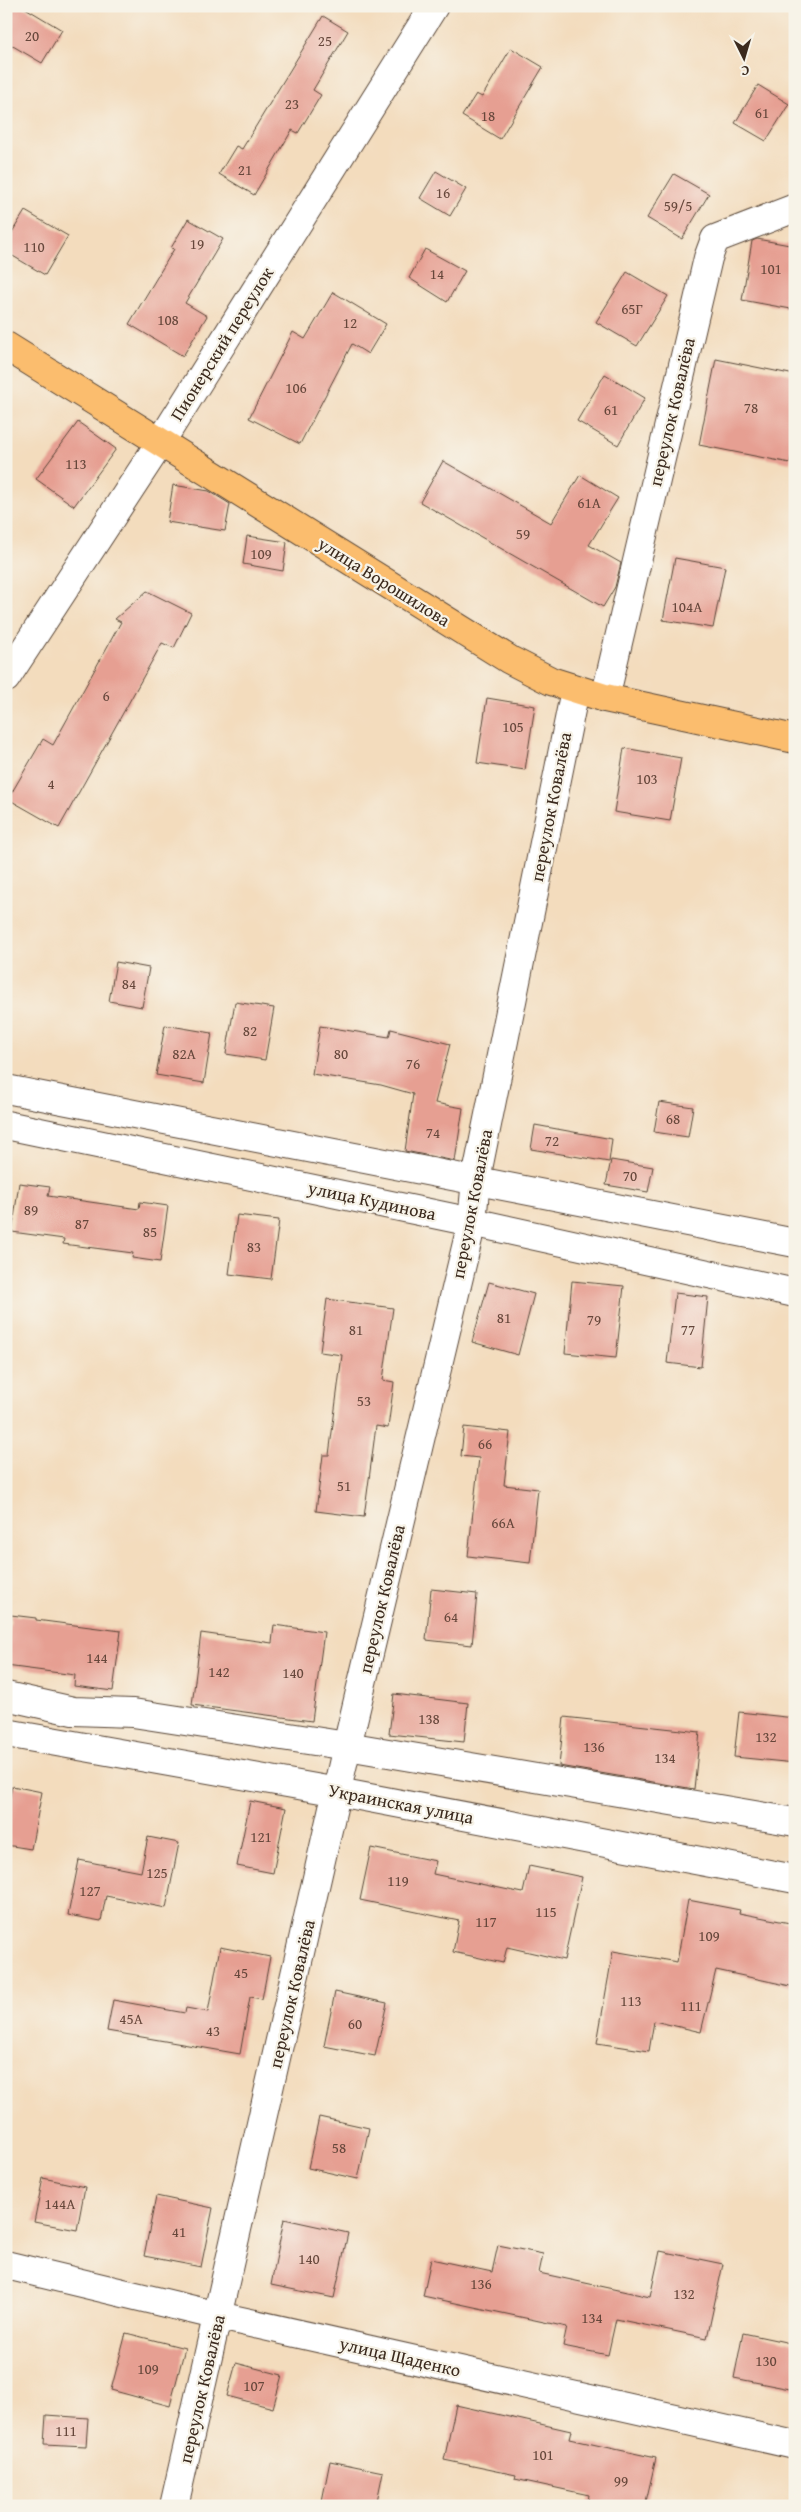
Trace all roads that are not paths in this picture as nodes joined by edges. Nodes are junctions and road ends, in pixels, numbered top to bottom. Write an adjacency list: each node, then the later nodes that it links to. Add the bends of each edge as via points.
1 (434, 6): 4 (street, Пионерский переулок)
2 (795, 208): 7 (street, переулок Ковалёва, via 715,239)
3 (6, 346): 4 (main road, улица Ворошилова)
4 (160, 443): 5 (street, Пионерский переулок); 6 (main road, улица Ворошилова, via 510,660)
5 (6, 678)
6 (575, 690): 7 (main road, улица Ворошилова); 11 (street, переулок Ковалёва)
7 (605, 698): 8 (main road, улица Ворошилова)
8 (795, 739)
9 (6, 1090): 11 (street)
10 (6, 1125): 12 (street, улица Кудинова)
11 (476, 1179): 12 (street, переулок Ковалёва); 13 (street)
12 (472, 1222): 14 (street, улица Кудинова); 17 (street, переулок Ковалёва)
13 (795, 1243)
14 (795, 1293)
15 (6, 1696): 17 (street, via 73,1711 133,1713)
16 (6, 1733): 18 (street, Украинская улица)
17 (347, 1746): 18 (street, переулок Ковалёва); 19 (street)
18 (338, 1792): 20 (street, Украинская улица); 22 (street, переулок Ковалёва)
19 (795, 1822)
20 (795, 1879)
21 (6, 2265): 22 (street, улица Щаденко)
22 (219, 2316): 23 (street, улица Щаденко); 24 (street, переулок Ковалёва)
23 (795, 2445)
24 (174, 2506)

